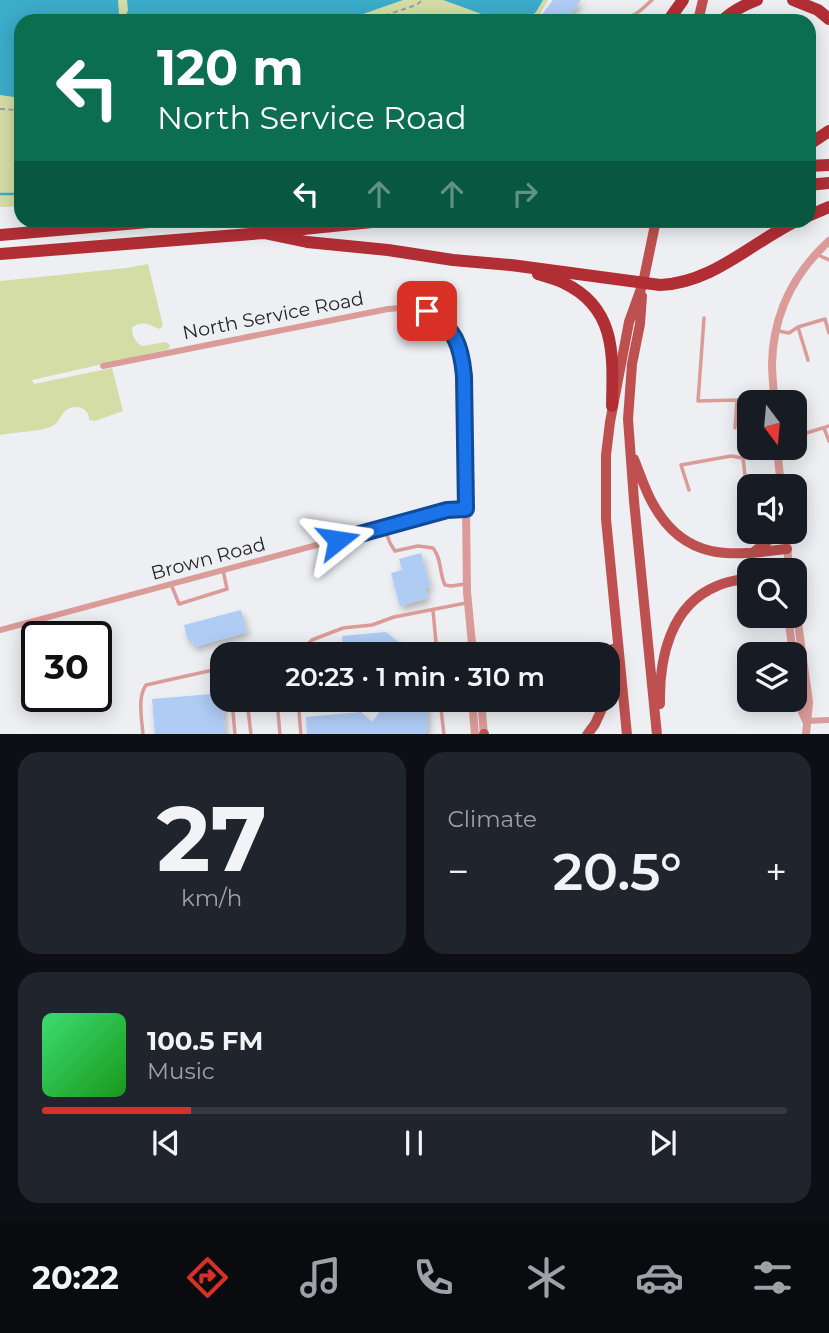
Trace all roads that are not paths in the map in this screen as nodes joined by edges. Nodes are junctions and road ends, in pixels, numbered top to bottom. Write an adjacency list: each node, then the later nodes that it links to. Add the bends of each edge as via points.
1 (757, 0): 5 (highway)
2 (793, 0): 6 (highway)
3 (650, 1): 4 (lane)
4 (637, 14)
5 (731, 14)
6 (829, 19)
7 (82, 228): 12 (highway)
8 (313, 228): 11 (highway)
9 (654, 228): 18 (main road)
10 (783, 228): 18 (highway, via 700,276 670,284)
11 (264, 233): 14 (highway); 17 (highway)
12 (0, 235)
13 (829, 241): 15 (street)
14 (0, 254)
15 (815, 254): 16 (lane); 21 (street, via 790,291)
16 (829, 260)
17 (512, 265): 18 (highway); 27 (highway, via 566,284 595,309 612,349)
18 (643, 283): 27 (main road, via 629,322); 32 (main road, via 629,391)
19 (704, 318): 26 (lane, via 698,401)
20 (798, 327): 21 (lane, via 789,333); 22 (lane, via 825,319); 23 (lane)
21 (775, 330): 25 (street)
22 (829, 333)
23 (808, 360)
24 (103, 366): 35 (street, North Service Road, via 388,309 427,311 454,335 462,355)
25 (773, 390)
26 (737, 400): 29 (lane)
27 (612, 406): 46 (main road, via 605,488)
28 (827, 427): 30 (lane); 31 (lane)
29 (735, 428)
30 (807, 433)
31 (829, 441)
32 (629, 447): 40 (main road, via 653,506 680,537 707,551); 77 (main road)
33 (737, 457): 34 (lane, via 681,465)
34 (689, 489)
35 (466, 509): 36 (street, Brown Road); 45 (street, North Service Road)
36 (384, 527): 42 (street, Brown Road); 45 (lane, via 395,551 433,548 446,585)
37 (765, 544): 40 (main road)
38 (787, 544): 39 (street)
39 (787, 550): 40 (main road); 41 (street)
40 (752, 554)
41 (788, 558)
42 (223, 570): 44 (street, Brown Road); 44 (lane, via 227,589 179,604)
43 (737, 581): 77 (main road, via 715,586 691,603 669,637 660,683)
44 (171, 584): 50 (street, Brown Road)
45 (467, 584): 47 (street, North Service Road)
46 (613, 593): 54 (main road); 76 (main road)
47 (468, 603): 48 (lane); 53 (street, North Service Road)
48 (433, 610): 51 (lane, via 343,628); 52 (lane)
49 (799, 628): 66 (street, via 809,702)
50 (0, 630)
51 (310, 642)
52 (435, 642)
53 (472, 642)
54 (613, 642)
55 (210, 671): 67 (lane, via 146,685 141,699)
56 (233, 712): 68 (lane)
57 (248, 712): 69 (lane)
58 (278, 712): 70 (lane)
59 (299, 712): 71 (lane)
60 (441, 712): 72 (lane)
61 (473, 712): 73 (street)
62 (482, 712): 74 (street)
63 (600, 712): 75 (main road)
64 (802, 712): 66 (street)
65 (829, 720): 66 (street)
66 (806, 721): 78 (street)
67 (143, 734)
68 (235, 734)
69 (251, 734)
70 (280, 734)
71 (301, 734)
72 (443, 734)
73 (475, 734)
74 (484, 734)
75 (587, 734)
76 (627, 734)
77 (658, 734)
78 (806, 734)

